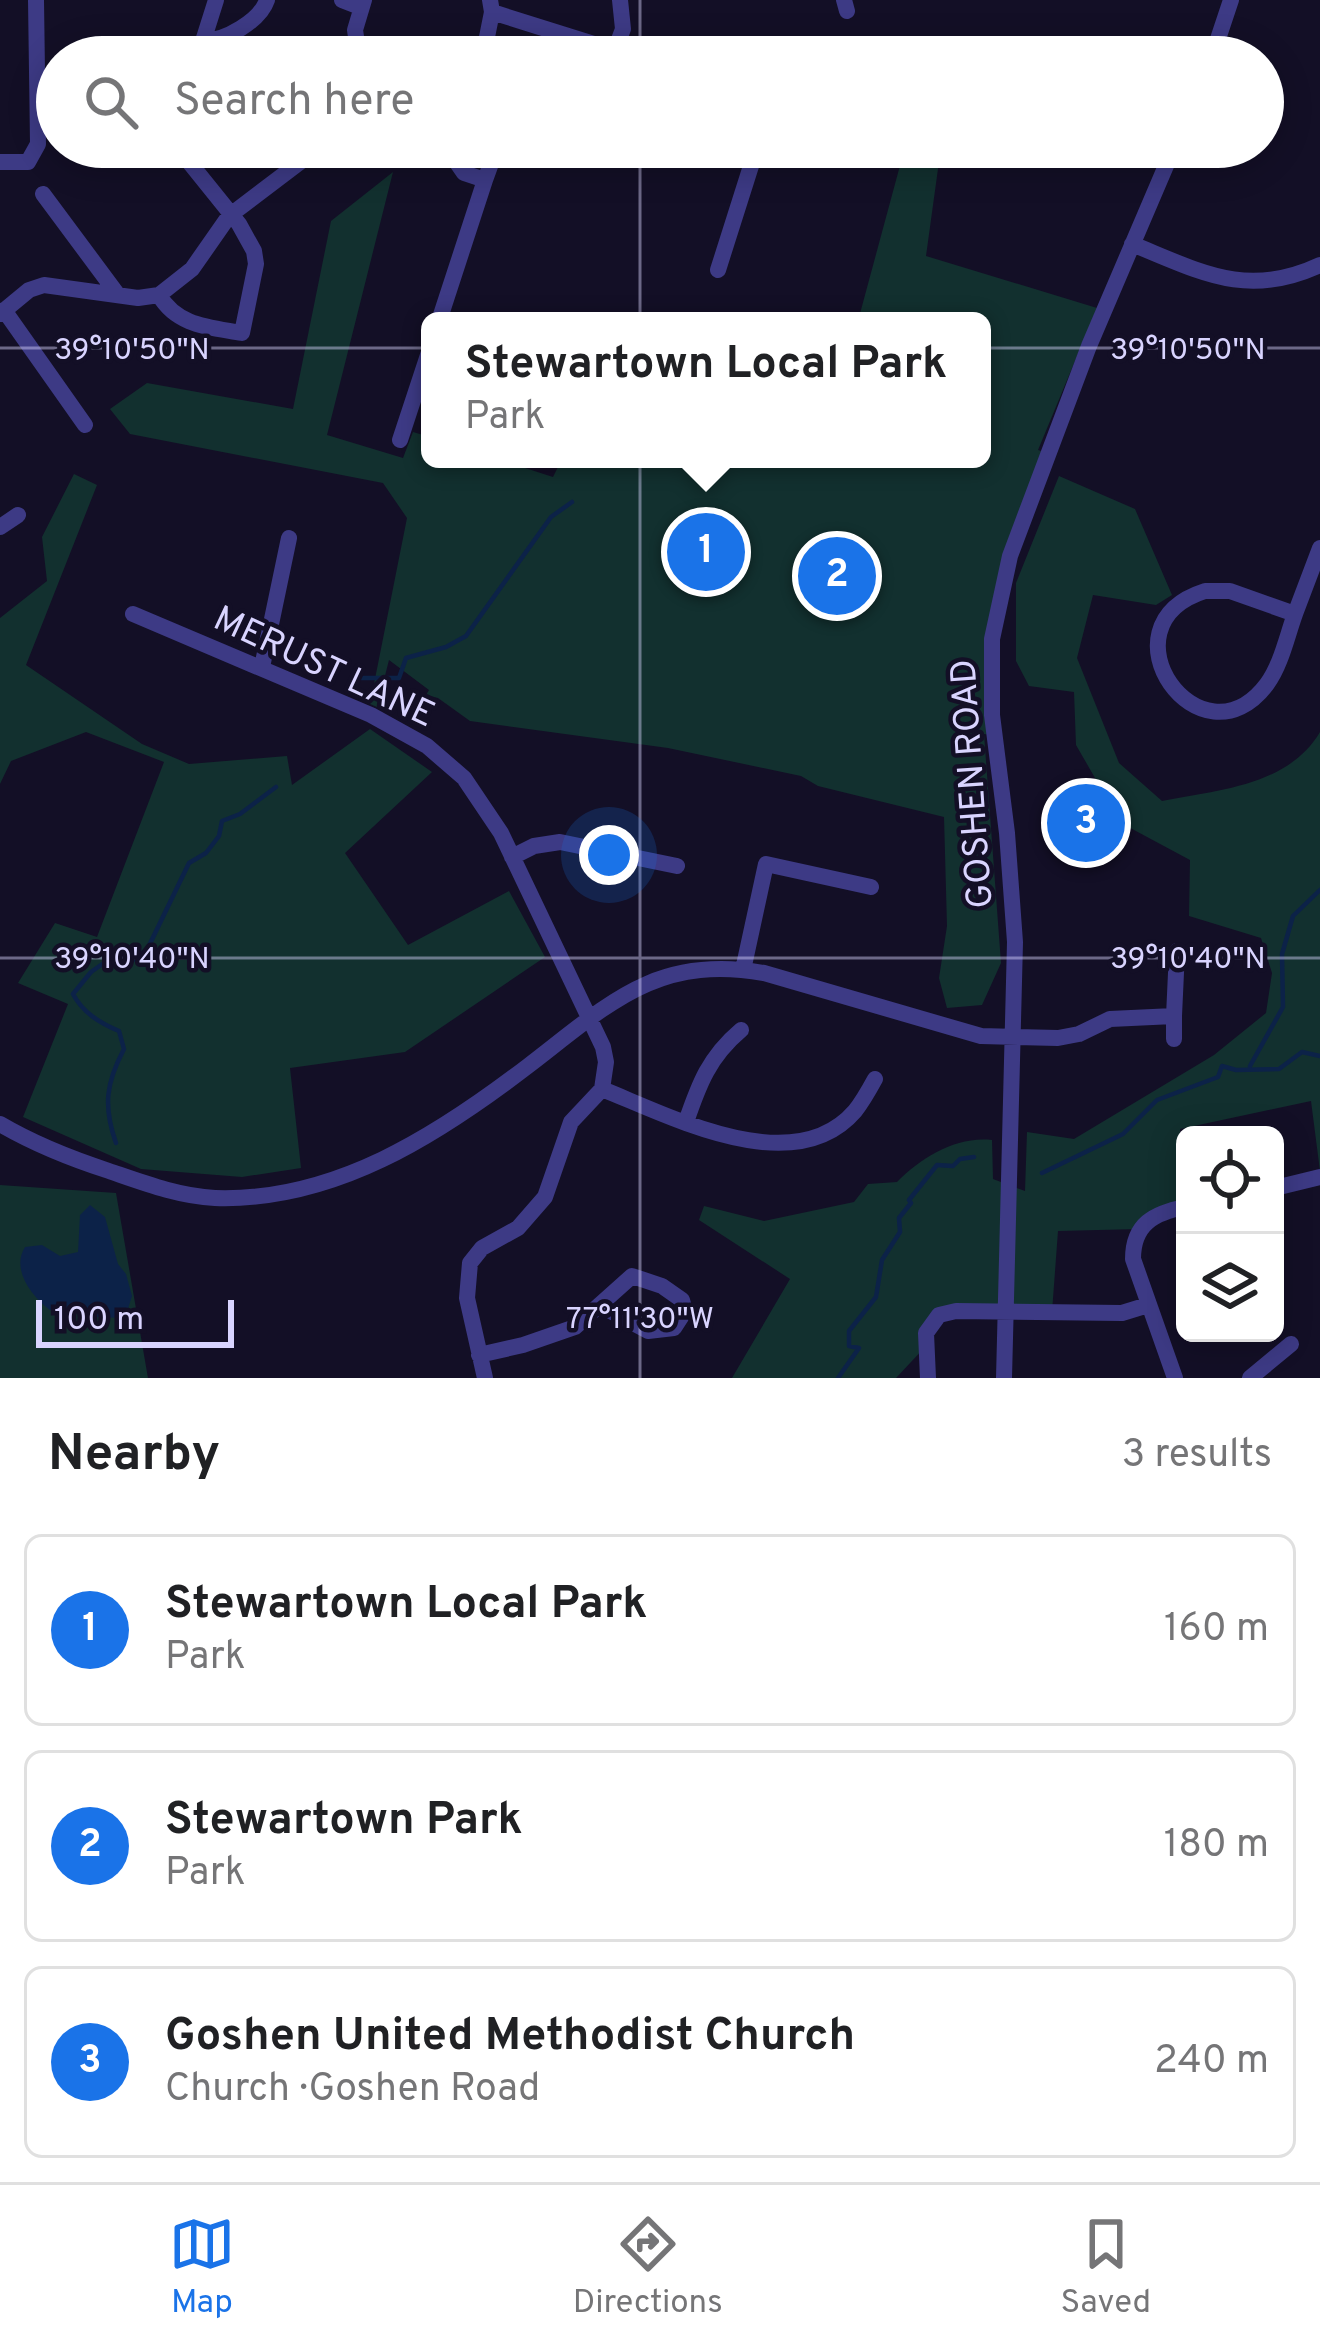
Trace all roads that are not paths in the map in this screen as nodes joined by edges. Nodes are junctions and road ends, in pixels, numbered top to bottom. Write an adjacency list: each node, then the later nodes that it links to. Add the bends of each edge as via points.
1 (36, 0): 8 (street)
2 (216, 0): 9 (street)
3 (267, 0): 10 (street)
4 (620, 0): 14 (street)
5 (1231, 0): 15 (street)
6 (355, 2): 11 (street)
7 (491, 6): 12 (street); 13 (street)
8 (37, 36)
9 (205, 36)
10 (226, 36)
11 (357, 36)
12 (486, 36)
13 (576, 36)
14 (620, 36)
15 (1219, 36)
16 (36, 147): 17 (street, via 28,162)
17 (0, 162)
18 (192, 168): 26 (street)
19 (292, 168): 26 (street)
20 (461, 168): 24 (street)
21 (489, 168): 24 (street)
22 (750, 168): 29 (street)
23 (1165, 168): 27 (street, GOSHEN ROAD)
24 (485, 180): 33 (street)
25 (43, 194): 30 (street)
26 (229, 216): 31 (street, via 192,269); 31 (street, via 256,264 242,333 190,323)
27 (1132, 244): 28 (street, via 1238,283 1275,282); 52 (street, GOSHEN ROAD, via 1010,556 992,639 1015,942)
28 (1319, 267)
29 (718, 269)
30 (118, 295): 31 (street); 32 (street, via 44,285)
31 (159, 295)
32 (2, 312): 35 (street)
33 (442, 312)
34 (421, 377): 36 (street)
35 (86, 425)
36 (400, 440)
37 (18, 515): 38 (street)
38 (0, 527)
39 (289, 538): 43 (street)
40 (1320, 548): 42 (street)
41 (133, 614): 43 (street, MERUST LANE)
42 (1295, 614): 42 (street, via 1265,687 1231,710 1185,702 1159,665 1162,627 1192,596 1230,591)
43 (262, 667): 44 (street, MERUST LANE, via 427,746 485,805)
44 (512, 856): 45 (street, via 560,842); 50 (street, MERUST LANE)
45 (677, 866)
46 (872, 887): 48 (street, via 766,864)
47 (1178, 951): 49 (street)
48 (743, 970): 50 (street, via 691,969 655,979); 52 (street)
49 (1174, 1016): 52 (street, via 1110,1019 1058,1038); 53 (street)
50 (588, 1019): 55 (street, MERUST LANE, via 606,1062); 57 (street, via 416,1142 350,1174 278,1195 169,1191)
51 (741, 1030): 56 (street, via 703,1071)
52 (1013, 1038): 63 (street, GOSHEN ROAD)
53 (1174, 1040)
54 (875, 1079): 56 (street, via 844,1121 795,1143 752,1142)
55 (602, 1089): 56 (street); 65 (street, via 571,1123 534,1213 470,1263 466,1298)
56 (686, 1122)
57 (0, 1124)
58 (1320, 1177): 59 (street)
59 (1284, 1186)
60 (1176, 1208): 61 (street, via 1148,1220 1133,1241)
61 (1148, 1305): 63 (street, via 1122,1313); 69 (street)
62 (601, 1306): 62 (street, via 623,1280 640,1276 682,1300 685,1312 674,1328 648,1330); 65 (street, via 562,1332)
63 (1004, 1311): 67 (street, via 939,1315 926,1333); 68 (street, GOSHEN ROAD)
64 (1291, 1344): 70 (street)
65 (479, 1354): 66 (street)
66 (484, 1378)
67 (928, 1378)
68 (1004, 1378)
69 (1175, 1378)
70 (1250, 1378)

